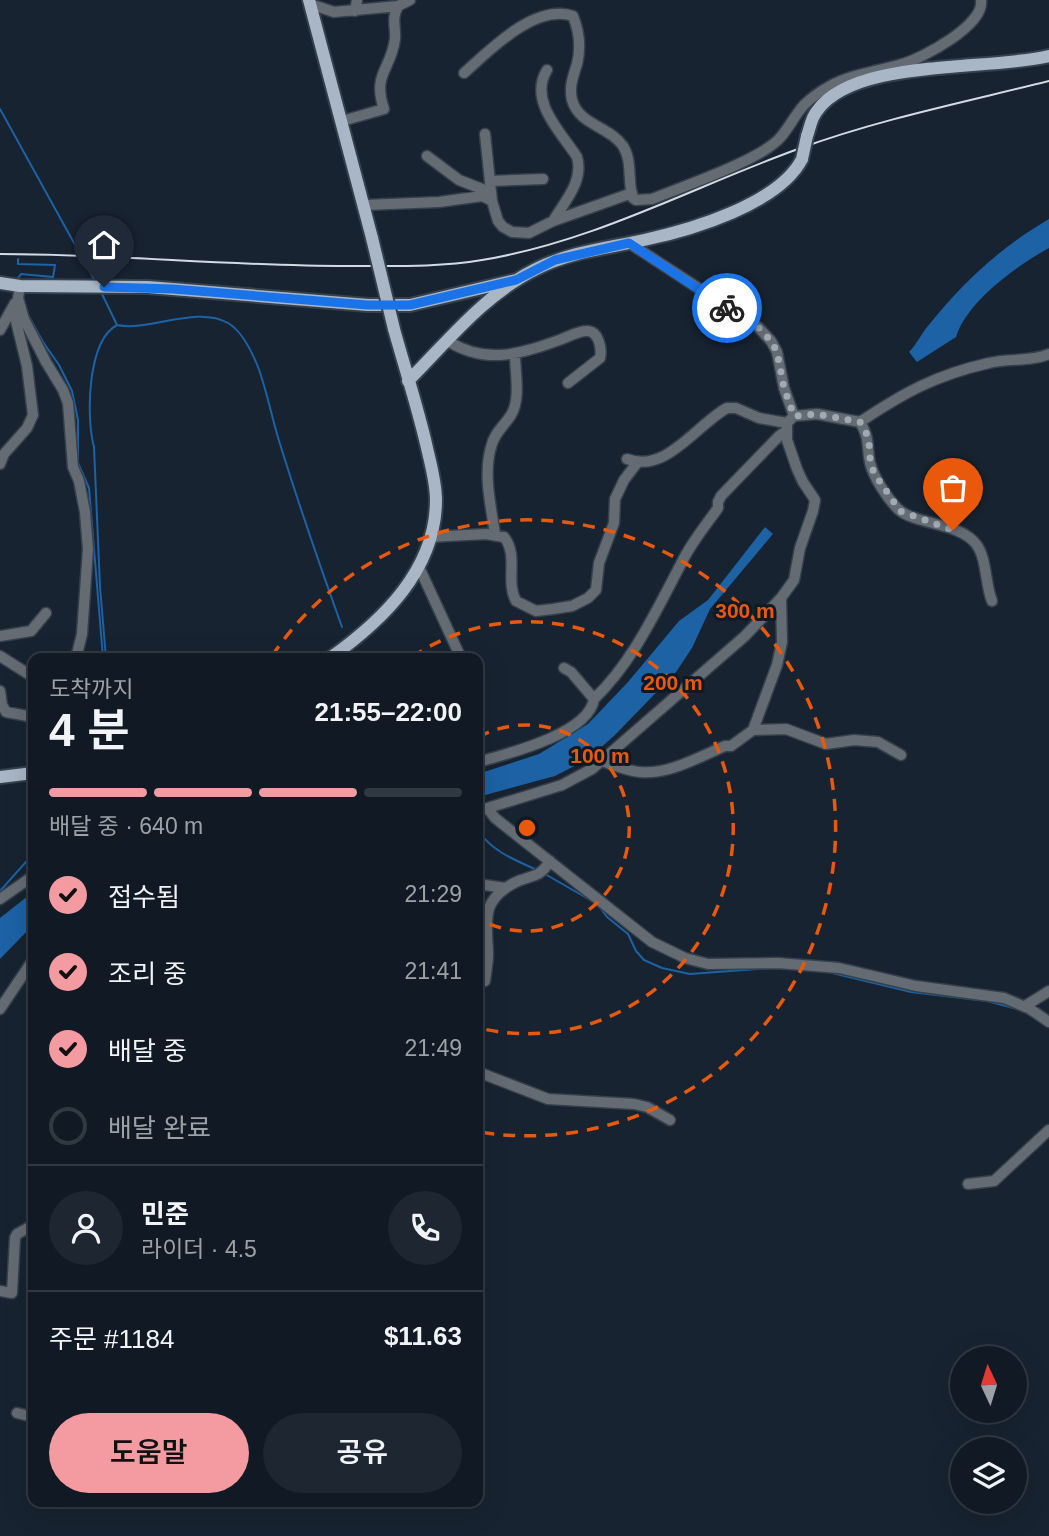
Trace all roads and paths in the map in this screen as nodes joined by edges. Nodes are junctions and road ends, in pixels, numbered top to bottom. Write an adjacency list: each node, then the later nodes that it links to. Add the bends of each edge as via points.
1 (981, 0): 9 (street, via 982,8 972,22 919,58 874,70)
2 (309, 2): 4 (street, via 334,12); 10 (main road)
3 (414, 2): 5 (street)
4 (356, 6): 5 (street)
5 (398, 6): 10 (street, via 393,47 380,79 384,109)
6 (1049, 56): 9 (main road, via 885,75)
7 (547, 70): 19 (street, via 540,87 544,106 579,163 574,186)
8 (464, 73): 15 (street, via 530,22 550,13 573,16 579,42 571,80 573,103 583,117 621,143 629,161)
9 (833, 90): 15 (street, via 804,105 779,140 762,152 652,199 636,200); 20 (main road, bridge, via 816,112 802,159 784,182 761,198 688,227)
10 (342, 121): 18 (main road)
11 (485, 134): 14 (street)
12 (428, 156): 16 (street, via 459,180 482,190)
13 (543, 178): 14 (street)
14 (490, 181): 17 (street)
15 (632, 193): 19 (street)
16 (482, 196): 17 (street); 18 (street)
17 (492, 201): 19 (street, via 498,221 512,232 529,233)
18 (365, 205): 28 (main road, bridge)
19 (553, 221)
20 (629, 243): 21 (main road, via 555,260); 31 (street, via 758,327 771,341 777,352)
21 (516, 280): 23 (main road, via 410,305 173,289); 25 (main road)
22 (0, 283): 23 (main road)
23 (19, 292): 24 (street); 32 (street, via 15,314 33,415); 40 (street, via 24,319 68,403 73,467 89,549)
24 (0, 330)
25 (448, 341): 27 (street, via 477,354); 28 (main road)
26 (1049, 354): 30 (street, via 952,372 918,386)
27 (515, 355): 29 (street, via 592,332 598,339 600,358); 33 (street, via 516,402 494,436 489,455)
28 (408, 381): 34 (main road, via 436,490)
29 (568, 383)
30 (860, 422): 31 (street, via 817,414); 37 (street, via 874,473 890,500 900,511 969,537 977,545)
31 (789, 423): 33 (street, via 727,408 664,457 632,461 618,490 599,583 588,598 572,606 536,611 516,601 510,585 511,548 504,537); 36 (street, via 797,469 815,500 794,580); 47 (street, via 721,496 621,668)
32 (0, 464)
33 (495, 534): 34 (street)
34 (430, 537): 35 (main road)
35 (419, 568): 41 (main road, via 385,612); 42 (street)
36 (781, 598): 49 (street, via 782,642); 52 (street, via 746,636)
37 (992, 600)
38 (47, 613): 39 (street, via 31,631)
39 (0, 636)
40 (77, 653)
41 (337, 653)
42 (459, 653)
43 (0, 656): 45 (street)
44 (564, 668): 47 (street)
45 (28, 674)
46 (0, 691): 48 (street, via 6,712)
47 (594, 699): 51 (street, via 585,716 568,728 519,751)
48 (28, 716)
49 (753, 730): 50 (street, via 786,729 826,744 867,740); 52 (street, via 731,746 653,772)
50 (901, 755)
51 (483, 761)
52 (602, 761): 55 (street, via 562,785)
53 (28, 774): 54 (main road)
54 (0, 777)
55 (483, 810): 56 (street)
56 (550, 860): 59 (street, via 535,877); 65 (street, via 652,942 685,958 724,965 824,966 916,986 1004,998)
57 (28, 880): 60 (street)
58 (483, 885): 59 (street)
59 (505, 888): 62 (street, via 487,909)
60 (0, 900)
61 (28, 968): 64 (street)
62 (485, 981)
63 (1049, 991): 65 (street)
64 (0, 1010)
65 (1030, 1010): 66 (street)
66 (1049, 1022)
67 (483, 1074): 68 (street, via 548,1099 634,1104)
68 (670, 1120)
69 (1049, 1130): 70 (street, via 994,1181)
70 (968, 1184)
71 (28, 1228): 72 (street, via 15,1238 12,1293)
72 (0, 1291)
73 (17, 1413): 74 (street)
74 (28, 1416)

